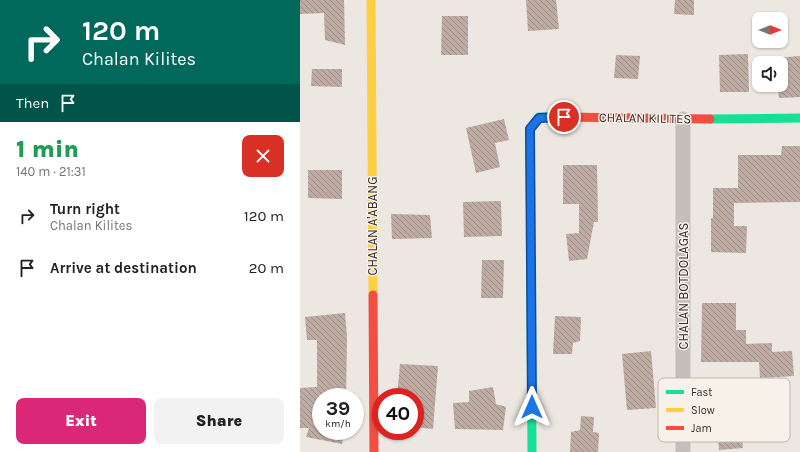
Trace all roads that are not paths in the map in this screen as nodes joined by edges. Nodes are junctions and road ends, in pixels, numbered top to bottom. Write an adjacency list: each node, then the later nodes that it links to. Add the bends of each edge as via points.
1 (371, 0): 5 (street, CHALAN A'ABANG)
2 (800, 118): 3 (street, CHALAN KILITES)
3 (683, 120): 4 (street, CHALAN BOTDOLAGAS); 6 (street, CHALAN KILITES, via 539,118 530,129)
4 (683, 378)
5 (374, 452)
6 (532, 452)

